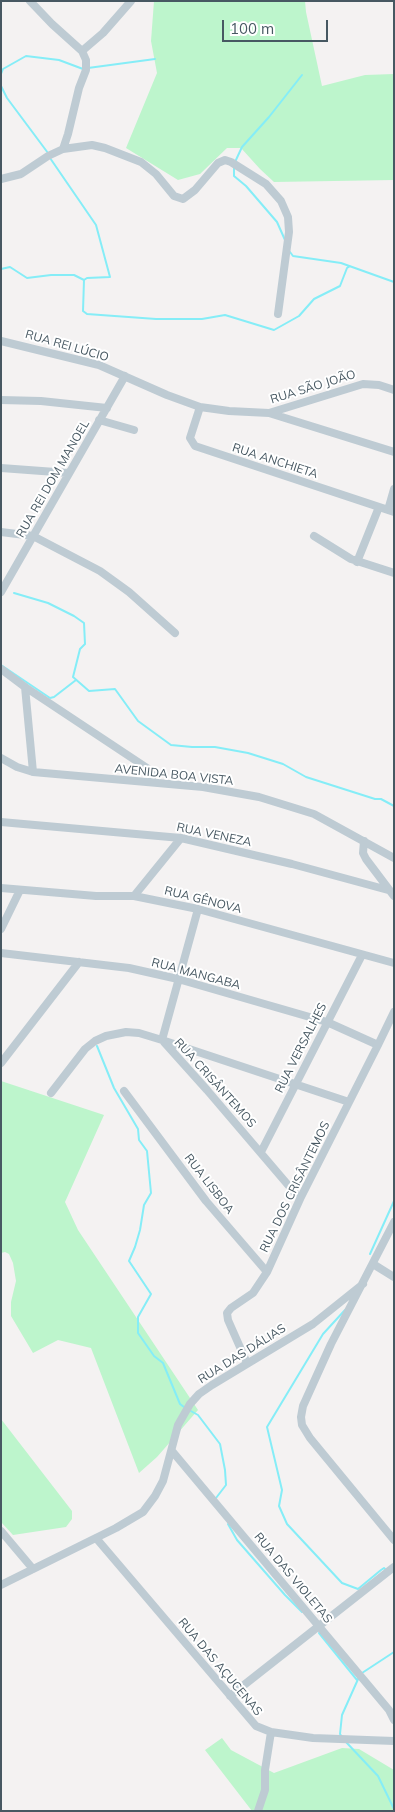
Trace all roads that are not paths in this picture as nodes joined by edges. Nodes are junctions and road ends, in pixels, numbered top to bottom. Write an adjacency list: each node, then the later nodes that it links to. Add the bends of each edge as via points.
1 (30, 1): 3 (street)
2 (131, 1): 3 (street)
3 (82, 51): 4 (street, via 86,70)
4 (63, 149): 5 (street, via 21,174); 6 (street, via 92,145 127,157 149,168 180,199 190,195 221,161 231,162 259,179 281,201 288,218)
5 (1, 179)
6 (278, 314)
7 (1, 341): 8 (street, RUA REI LÚCIO, via 99,365)
8 (124, 376): 11 (street, RUA SÃO JOÃO); 12 (street, RUA REI DOM MANOEL)
9 (394, 390): 13 (street, RUA SÃO JOÃO, via 371,384 356,385)
10 (1, 400): 12 (street)
11 (200, 407): 13 (street, RUA SÃO JOÃO); 20 (street, RUA ANCHIETA, via 190,438 195,446)
12 (107, 408): 14 (street, RUA REI DOM MANOEL)
13 (268, 413): 16 (street)
14 (99, 420): 15 (street); 18 (street, RUA REI DOM MANOEL)
15 (134, 430)
16 (394, 452)
17 (1, 468): 18 (street)
18 (69, 473): 23 (street, RUA REI DOM MANOEL)
19 (394, 490): 21 (street, RUA ANCHIETA)
20 (379, 507): 21 (street, RUA ANCHIETA); 25 (street)
21 (391, 511)
22 (1, 532): 23 (street)
23 (33, 536): 27 (street, RUA REI DOM MANOEL); 29 (street, via 106,575)
24 (314, 536): 25 (street)
25 (357, 562): 26 (street)
26 (394, 573)
27 (4, 582): 28 (street, RUA REI DOM MANOEL)
28 (1, 592)
29 (175, 634)
30 (1, 669): 31 (street)
31 (24, 687): 33 (street); 34 (street, via 147,768 152,774)
32 (3, 762): 33 (street, AVENIDA BOA VISTA)
33 (33, 772): 34 (street, AVENIDA BOA VISTA)
34 (152, 782): 37 (street, AVENIDA BOA VISTA, via 204,787 282,803 314,814)
35 (1, 822): 36 (street, RUA VENEZA)
36 (181, 838): 41 (street, RUA VENEZA); 42 (street)
37 (364, 841): 38 (street, AVENIDA BOA VISTA); 41 (street, via 363,853)
38 (394, 858)
39 (1, 888): 40 (street, RUA GÊNOVA)
40 (20, 890): 42 (street, RUA GÊNOVA); 45 (street)
41 (388, 890): 43 (street)
42 (134, 896): 44 (street, RUA GÊNOVA)
43 (394, 896)
44 (198, 909): 47 (street, RUA GÊNOVA); 50 (street, RUA CRISÂNTEMOS)
45 (1, 929)
46 (1, 953): 48 (street, RUA MANGABA)
47 (362, 955): 49 (street, RUA GÊNOVA); 52 (street, RUA VERSALHES)
48 (79, 962): 50 (street, RUA MANGABA, via 129,968); 55 (street)
49 (394, 963)
50 (178, 979): 52 (street, RUA MANGABA); 53 (street, RUA CRISÂNTEMOS)
51 (394, 1012): 54 (street, RUA DOS CRISÂNTEMOS)
52 (327, 1022): 54 (street, RUA MANGABA); 56 (street, RUA VERSALHES)
53 (162, 1040): 56 (street); 58 (street, via 126,1032 100,1039 76,1058); 60 (street, RUA CRISÂNTEMOS)
54 (378, 1045): 59 (street, RUA DOS CRISÂNTEMOS)
55 (1, 1063)
56 (295, 1084): 59 (street); 60 (street, RUA VERSALHES)
57 (124, 1091): 64 (street, RUA LISBOA, via 201,1195)
58 (51, 1093)
59 (349, 1102): 61 (street, RUA DOS CRISÂNTEMOS)
60 (261, 1152): 61 (street, RUA CRISÂNTEMOS)
61 (300, 1198): 64 (street, RUA DOS CRISÂNTEMOS)
62 (394, 1222): 63 (street)
63 (372, 1266): 65 (street); 66 (street)
64 (267, 1272): 67 (street, RUA DOS CRISÂNTEMOS, via 253,1293 227,1313)
65 (394, 1277)
66 (363, 1284): 67 (street, RUA DAS DÁLIAS, via 313,1324); 71 (street, via 303,1406 302,1424)
67 (247, 1363): 68 (street, RUA DAS DÁLIAS, via 212,1384 190,1404 178,1425)
68 (172, 1451): 70 (street, RUA DAS DÁLIAS, via 163,1481 150,1504 133,1518); 75 (street, RUA DAS VIOLETAS)
69 (1, 1531): 73 (street)
70 (96, 1538): 73 (street, RUA DAS DÁLIAS); 76 (street, RUA DAS AÇUCENAS)
71 (394, 1540)
72 (394, 1567): 75 (street)
73 (33, 1569): 74 (street, RUA DAS DÁLIAS)
74 (1, 1585)
75 (319, 1626): 76 (street); 77 (street, RUA DAS VIOLETAS)
76 (230, 1696): 78 (street, RUA DAS AÇUCENAS, via 256,1726)
77 (394, 1720)
78 (271, 1732): 79 (street, RUA DAS AÇUCENAS, via 313,1738); 80 (street, via 265,1790)
79 (394, 1741)
80 (258, 1811)

